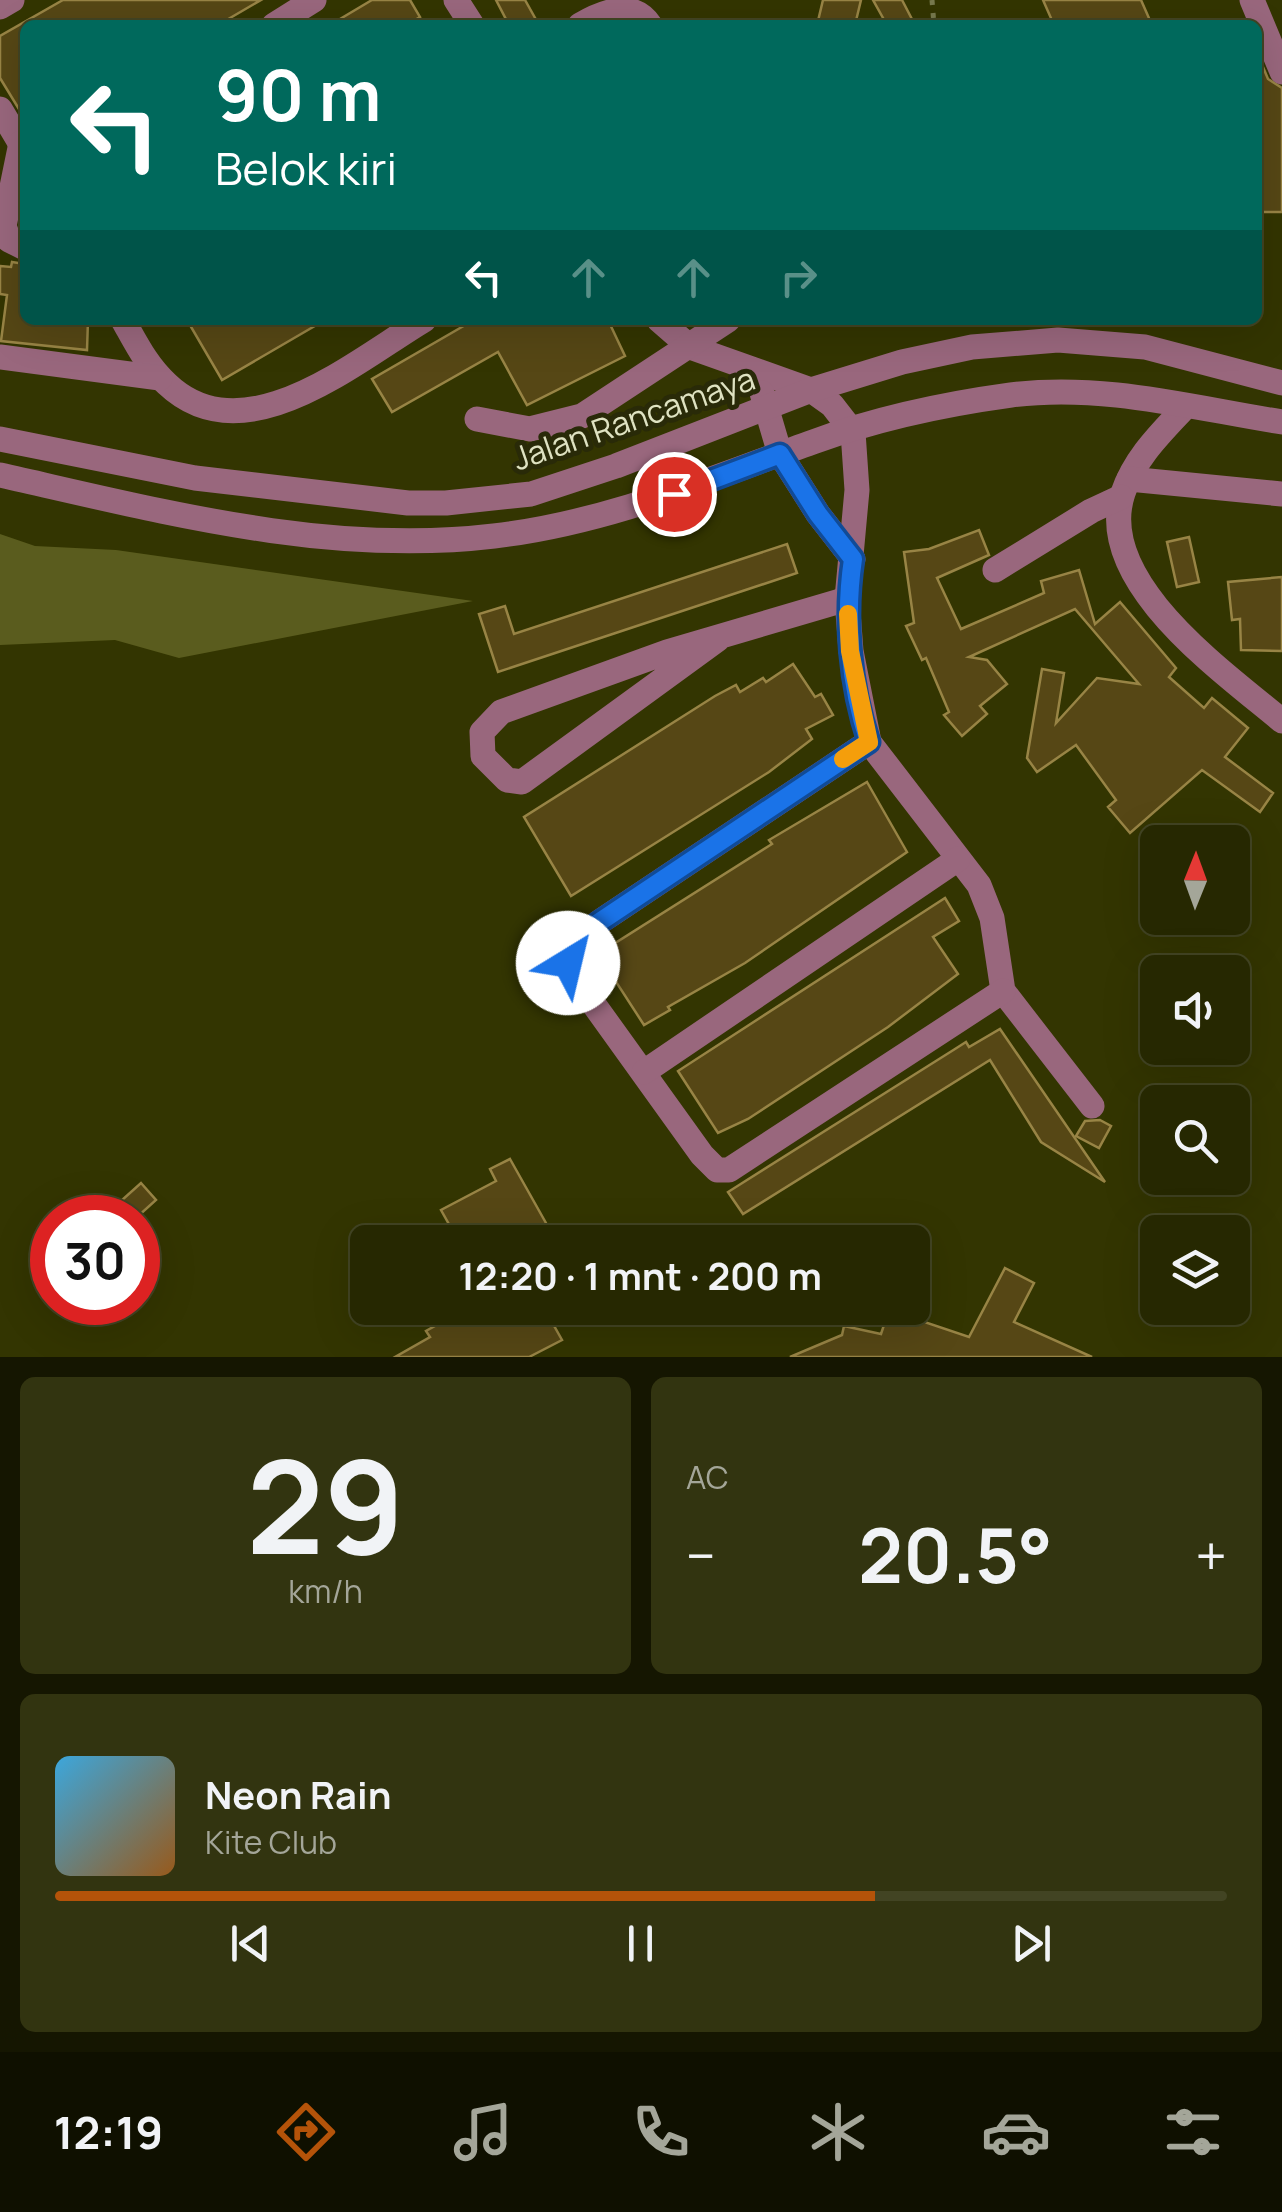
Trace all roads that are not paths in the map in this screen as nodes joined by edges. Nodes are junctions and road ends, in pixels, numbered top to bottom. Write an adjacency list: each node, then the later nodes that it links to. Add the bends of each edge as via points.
1 (12, 0): 3 (street)
2 (314, 0): 4 (street)
3 (0, 7)
4 (282, 20)
5 (590, 20): 6 (street, via 621,5 636,8)
6 (646, 20)
7 (1262, 24): 8 (street)
8 (1282, 72)
9 (0, 110): 10 (street)
10 (20, 142)
11 (20, 159): 12 (street, via 4,226 9,240)
12 (20, 246)
13 (126, 325): 20 (street)
14 (416, 325): 20 (street, via 262,410 204,406)
15 (665, 325): 17 (street)
16 (721, 325): 17 (street)
17 (690, 347): 19 (street); 25 (street, via 562,424 530,428)
18 (0, 356): 20 (street)
19 (755, 370): 22 (street); 24 (street)
20 (160, 378)
21 (1282, 383): 22 (street, Jalan Rancamaya, via 1144,347 1058,340 936,354)
22 (811, 390): 24 (street, Jalan Rancamaya); 27 (street)
23 (1186, 406): 26 (street); 27 (street, via 1034,393 910,414); 31 (street, via 1149,447)
24 (766, 407): 28 (street, Jalan Rancamaya, via 544,490 446,503 196,478); 29 (street)
25 (477, 418)
26 (1282, 422)
27 (852, 432): 29 (street); 33 (street)
28 (0, 439)
29 (780, 454): 30 (street, via 612,513 445,540 242,526); 33 (street)
30 (0, 475)
31 (1125, 488): 32 (street); 34 (street); 37 (street, via 1122,542 1134,578)
32 (1282, 494)
33 (853, 559): 35 (street)
34 (994, 570)
35 (847, 599): 36 (street); 38 (street)
36 (717, 640): 36 (street, via 501,712 482,732 483,756 507,780 522,782)
37 (1282, 721)
38 (869, 742): 39 (street); 41 (street, via 598,923 569,951 572,974)
39 (958, 859): 40 (street, via 987,902); 41 (street)
40 (1002, 991): 41 (street, via 728,1170 710,1165); 42 (street)
41 (644, 1072)
42 (1092, 1106)

